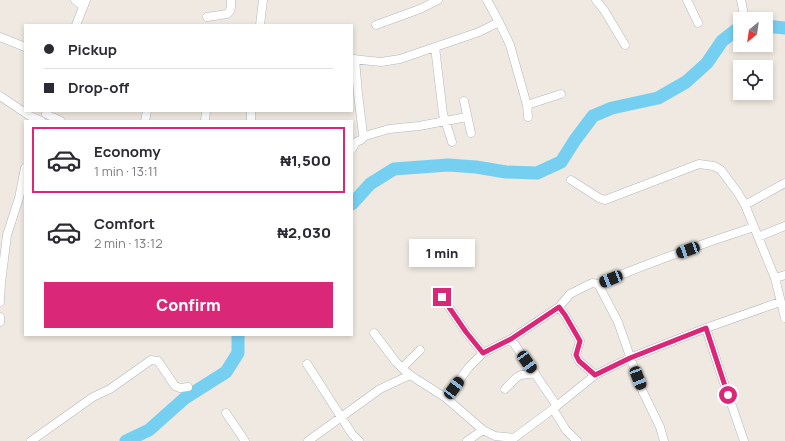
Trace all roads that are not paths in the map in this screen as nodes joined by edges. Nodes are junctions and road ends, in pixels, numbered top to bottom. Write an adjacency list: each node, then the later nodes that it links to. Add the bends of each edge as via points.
1 (75, 0): 9 (street)
2 (231, 0): 11 (street, via 231,9 227,14)
3 (263, 0): 15 (street)
4 (438, 0): 16 (street)
5 (487, 0): 12 (street)
6 (596, 0): 18 (street)
7 (687, 0): 13 (street)
8 (741, 0): 10 (street)
9 (84, 3): 14 (street)
10 (743, 12)
11 (207, 17)
12 (499, 22): 20 (street, via 479,32); 25 (street, via 510,45)
13 (698, 23)
14 (76, 24)
15 (260, 24)
16 (376, 25)
17 (0, 37): 19 (street)
18 (625, 45)
19 (24, 47)
20 (435, 47): 21 (street, via 400,59 381,62); 30 (street)
21 (354, 59): 32 (street)
22 (561, 94): 25 (street)
23 (0, 96): 26 (street, via 30,116)
24 (464, 101): 27 (street)
25 (527, 105): 28 (street)
26 (44, 117): 29 (street)
27 (467, 117): 30 (street); 31 (street)
28 (528, 117)
29 (57, 120)
30 (446, 121): 32 (street, via 389,129); 33 (street)
31 (471, 133)
32 (365, 136): 34 (street)
33 (452, 142)
34 (353, 147)
35 (24, 173): 44 (street, via 7,235)
36 (571, 180): 38 (street, via 605,200 699,164 709,165 721,170)
37 (785, 183): 38 (street)
38 (745, 205): 40 (street)
39 (785, 226): 41 (street)
40 (754, 227): 41 (street); 45 (street)
41 (758, 237): 43 (street)
42 (785, 275): 43 (street)
43 (775, 278): 48 (street)
44 (0, 283): 47 (street)
45 (598, 284): 49 (street, via 592,283 570,294); 58 (street, via 618,322)
46 (442, 297): 57 (street)
47 (0, 302)
48 (780, 302): 51 (street); 53 (street)
49 (559, 307): 55 (street); 63 (street, via 580,341 576,355 579,361)
50 (0, 317): 52 (street)
51 (785, 318)
52 (0, 322)
53 (706, 328): 58 (street); 78 (street)
54 (374, 333): 60 (street)
55 (511, 339): 57 (street); 61 (street)
56 (420, 350): 60 (street)
57 (483, 353): 66 (street)
58 (630, 358): 63 (street); 77 (street)
59 (307, 364): 69 (street)
60 (402, 368): 62 (street)
61 (535, 373): 65 (street, via 517,377); 67 (street)
62 (410, 375): 66 (street); 69 (street, via 380,390)
63 (595, 375): 67 (street)
64 (188, 387): 71 (street, via 175,386 158,361 152,360 110,389 93,397)
65 (504, 389)
66 (446, 398): 70 (street)
67 (555, 407): 70 (street, via 514,438 495,436); 76 (street, via 566,430)
68 (226, 413): 72 (street)
69 (342, 417): 73 (street); 74 (street)
70 (483, 430): 75 (street)
71 (31, 441)
72 (245, 441)
73 (308, 441)
74 (359, 441)
75 (467, 441)
76 (578, 441)
77 (664, 441)
78 (744, 441)

